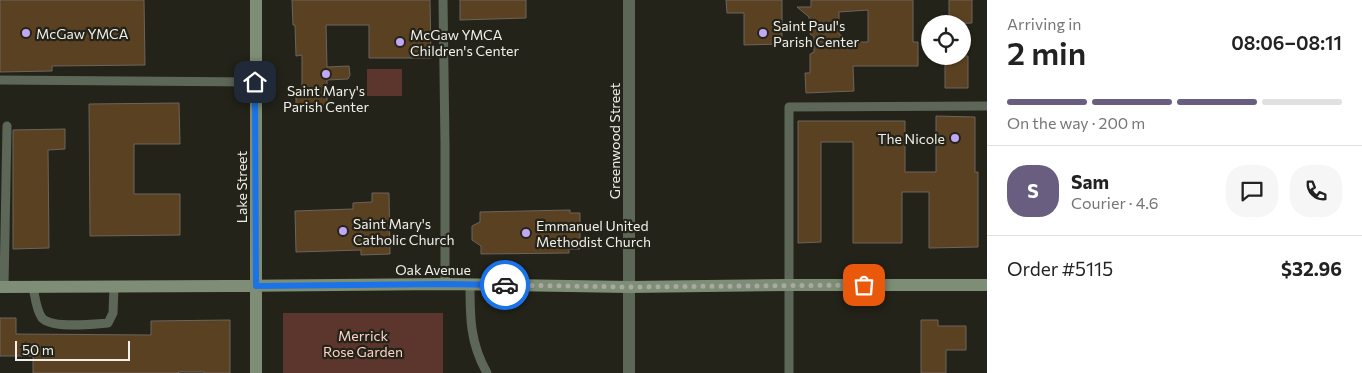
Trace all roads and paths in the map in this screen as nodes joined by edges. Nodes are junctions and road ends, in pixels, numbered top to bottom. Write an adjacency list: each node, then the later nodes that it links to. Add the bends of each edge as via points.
1 (256, 0): 5 (street, Lake Street)
2 (443, 0): 8 (lane)
3 (629, 0): 16 (street, Greenwood Street)
4 (0, 80): 5 (lane)
5 (255, 82): 12 (street, Lake Street)
6 (987, 106): 10 (lane, via 789,107)
7 (6, 126): 13 (lane)
8 (445, 284): 9 (street, Oak Avenue); 12 (street, Oak Avenue)
9 (470, 284): 16 (street, Oak Avenue); 18 (lane, via 473,338)
10 (788, 285): 11 (street, Oak Avenue); 16 (street, Oak Avenue); 20 (lane)
11 (987, 285)
12 (256, 286): 15 (street, Oak Avenue); 17 (street, Lake Street)
13 (2, 287): 14 (street, Oak Avenue)
14 (34, 287): 15 (street, Oak Avenue); 15 (lane, via 41,317 54,324 108,323 113,313)
15 (114, 287)
16 (629, 287): 19 (street, Greenwood Street)
17 (256, 373)
18 (487, 373)
19 (629, 373)
20 (789, 373)

